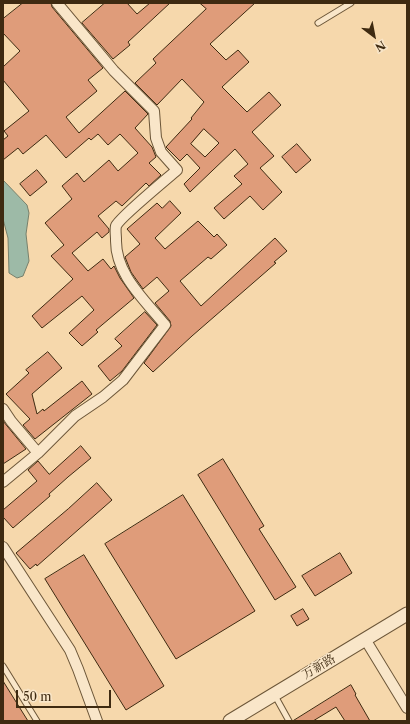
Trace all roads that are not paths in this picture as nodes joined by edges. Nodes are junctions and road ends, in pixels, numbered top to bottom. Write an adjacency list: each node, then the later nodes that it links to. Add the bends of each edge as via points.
1 (57, 3): 5 (street, via 114,71 154,111 156,138 161,152 177,170 116,226 116,250 121,267 132,286 164,325 123,380 75,416)
2 (351, 3): 3 (lane)
3 (318, 23)
4 (3, 409): 5 (street)
5 (38, 453): 6 (street)
6 (3, 482)
7 (3, 547): 14 (street, via 70,650)
8 (407, 614): 9 (street, 万新路)
9 (365, 639): 11 (street, 万新路); 12 (street)
10 (3, 666): 13 (lane)
11 (274, 694): 15 (street, 万新路); 16 (lane)
12 (407, 708)
13 (37, 721)
14 (97, 721)
15 (230, 721)
16 (289, 721)

